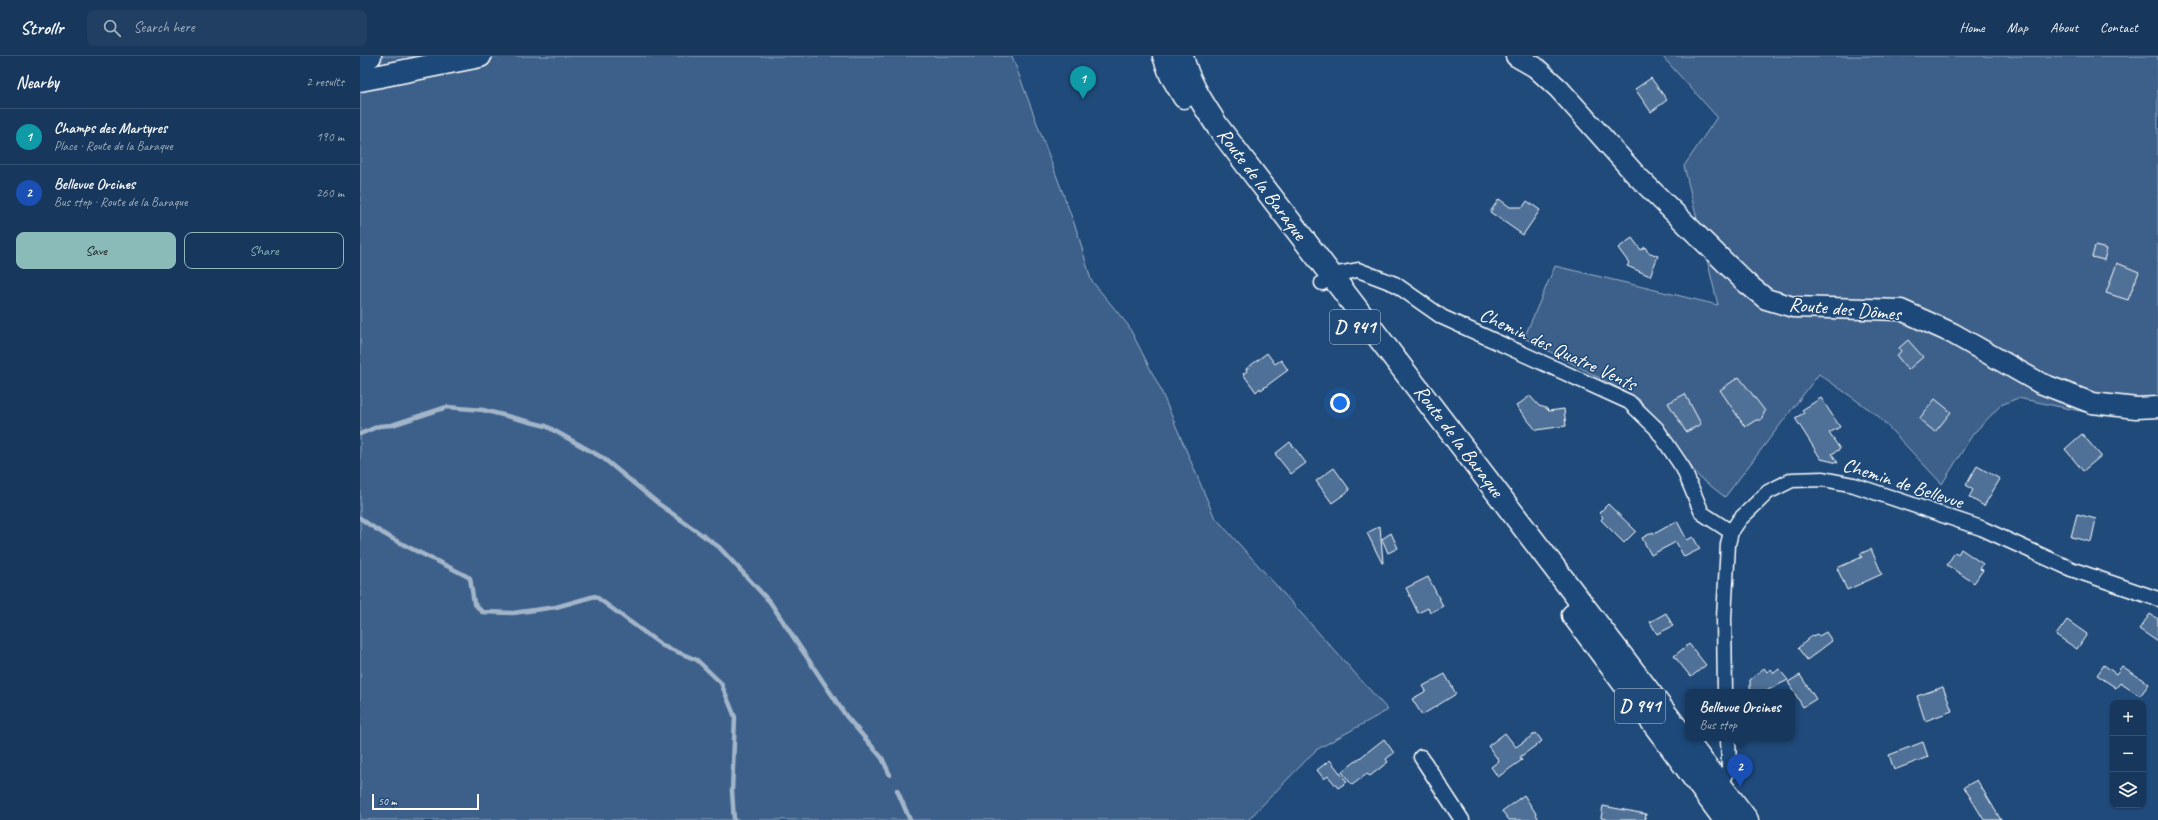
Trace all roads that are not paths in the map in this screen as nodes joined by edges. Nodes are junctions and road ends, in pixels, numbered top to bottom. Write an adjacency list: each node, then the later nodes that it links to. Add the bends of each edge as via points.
1 (370, 56): 6 (main road)
2 (480, 56): 7 (main road)
3 (1164, 56): 8 (main road, Route de la Baraque / D 941, via 1171,75 1192,110)
4 (1182, 56): 8 (main road, Route de la Baraque / D 941, via 1185,69 1199,98)
5 (1516, 56): 9 (street, Route des Dômes, via 1535,67 1559,89 1635,174 1745,282 1766,299 1793,307 1901,310 1952,333 2040,383 2092,403 2136,408)
6 (360, 58)
7 (360, 80)
8 (1327, 279): 10 (street, Chemin des Quatre Vents, via 1358,270 1395,284 1442,316 1629,402 1656,428 1683,468 1702,512); 15 (main road, Route de la Baraque / D 941, via 1556,592)
9 (2158, 407)
10 (1731, 532): 11 (street, Chemin de Bellevue, via 1747,511 1768,492 1792,480 1823,479 1854,485 1981,528 2071,569); 12 (street, Chemin de Bellevue, via 1728,544 1724,618)
11 (2158, 599)
12 (1725, 689)
13 (1728, 741): 15 (street, via 1729,768)
14 (1421, 757): 16 (street)
15 (1716, 794): 17 (main road, Route de la Baraque / D 941); 18 (main road, Route de la Baraque / D 941)
16 (1462, 820)
17 (1725, 820)
18 (1747, 820)

